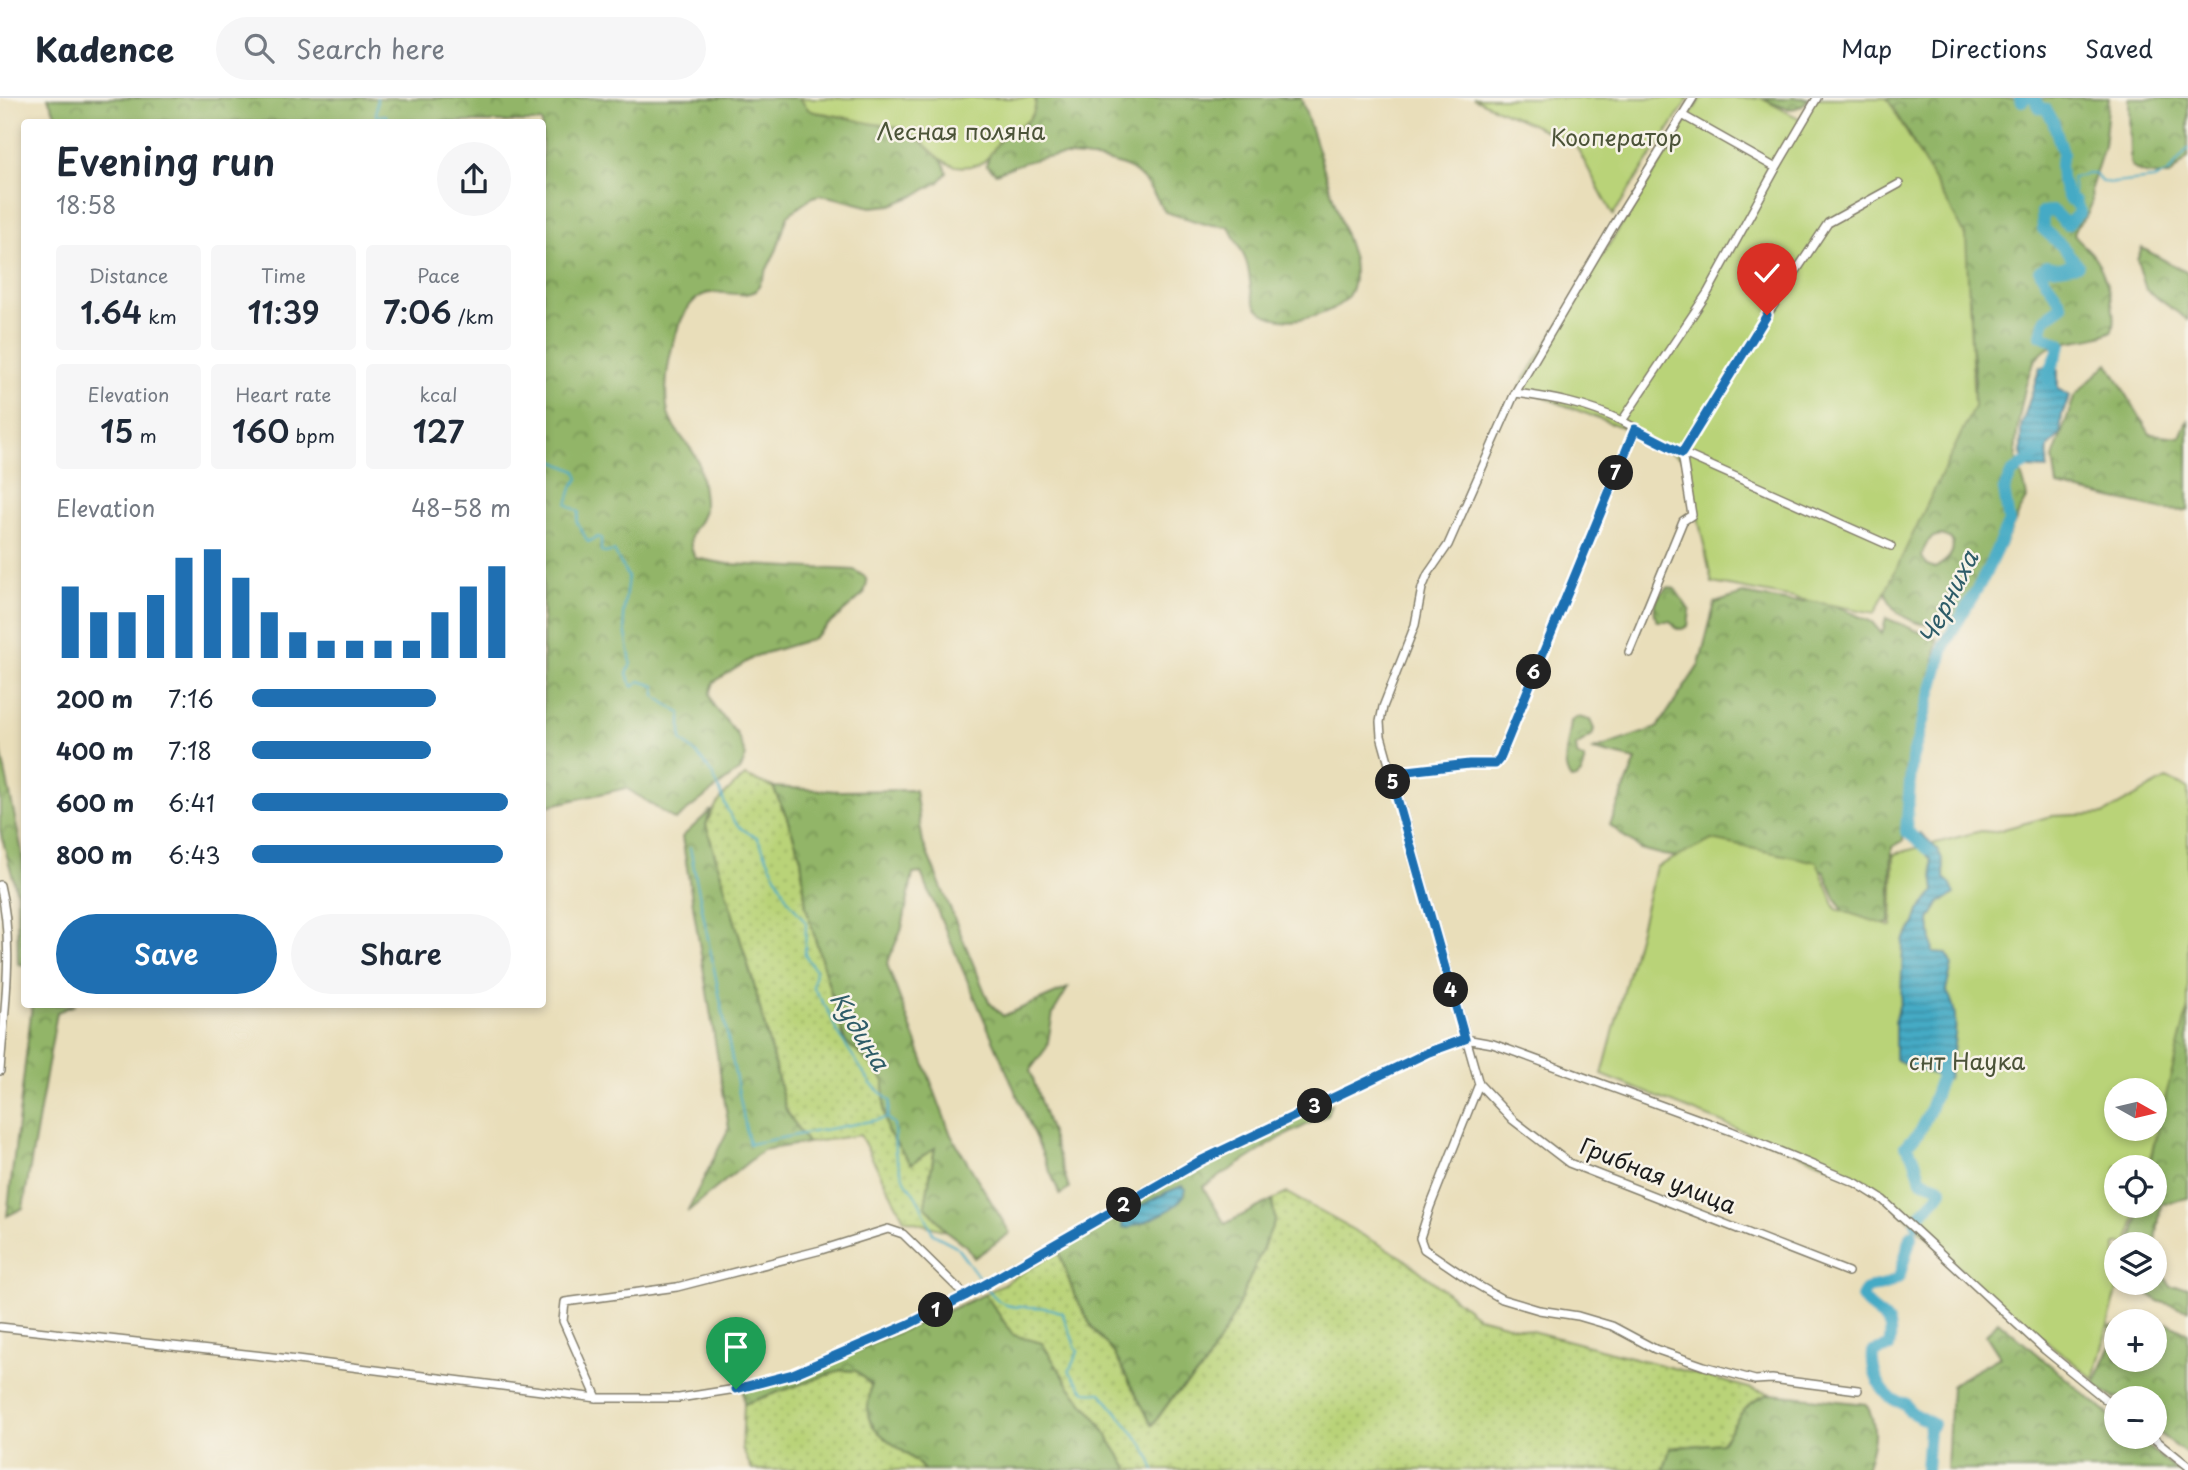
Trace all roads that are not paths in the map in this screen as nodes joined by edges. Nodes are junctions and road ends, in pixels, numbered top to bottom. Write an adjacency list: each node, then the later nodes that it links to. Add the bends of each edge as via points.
1 (1693, 98): 3 (street, Грибная улица)
2 (1816, 98): 4 (street)
3 (1682, 115): 4 (street); 6 (street, Грибная улица)
4 (1776, 169): 7 (street, via 1708,292)
5 (1899, 184): 9 (street, via 1828,223)
6 (1515, 393): 7 (street, via 1561,399); 12 (street, Грибная улица, via 1448,545 1422,588 1415,625 1380,722)
7 (1622, 421): 8 (street)
8 (1635, 429): 9 (street); 12 (street, via 1500,758 1495,764)
9 (1682, 453): 10 (street); 11 (street, via 1692,515 1683,521)
10 (1891, 546)
11 (1629, 652)
12 (1390, 773): 15 (street, Грибная улица)
13 (0, 885): 14 (street, via 6,910)
14 (3, 978): 16 (street)
15 (1465, 1039): 17 (street, Грибная улица); 19 (street, via 1200,1161); 23 (street, via 1493,1044 1610,1085 1856,1183 1883,1200 2045,1350)
16 (0, 1071)
17 (1479, 1084): 18 (street, Грибная улица, via 1513,1120 1569,1163); 21 (street, via 1430,1207 1420,1238 1424,1249 1502,1299 1612,1326 1655,1349 1704,1366 1755,1380)
18 (1848, 1272)
19 (965, 1296): 22 (street, via 793,1374 679,1398); 22 (street, via 903,1234 888,1229 677,1287 565,1302 563,1321)
20 (0, 1327): 22 (street)
21 (1858, 1390)
22 (597, 1398)
23 (2104, 1398)
24 (2167, 1449): 25 (street)
25 (2188, 1466)

